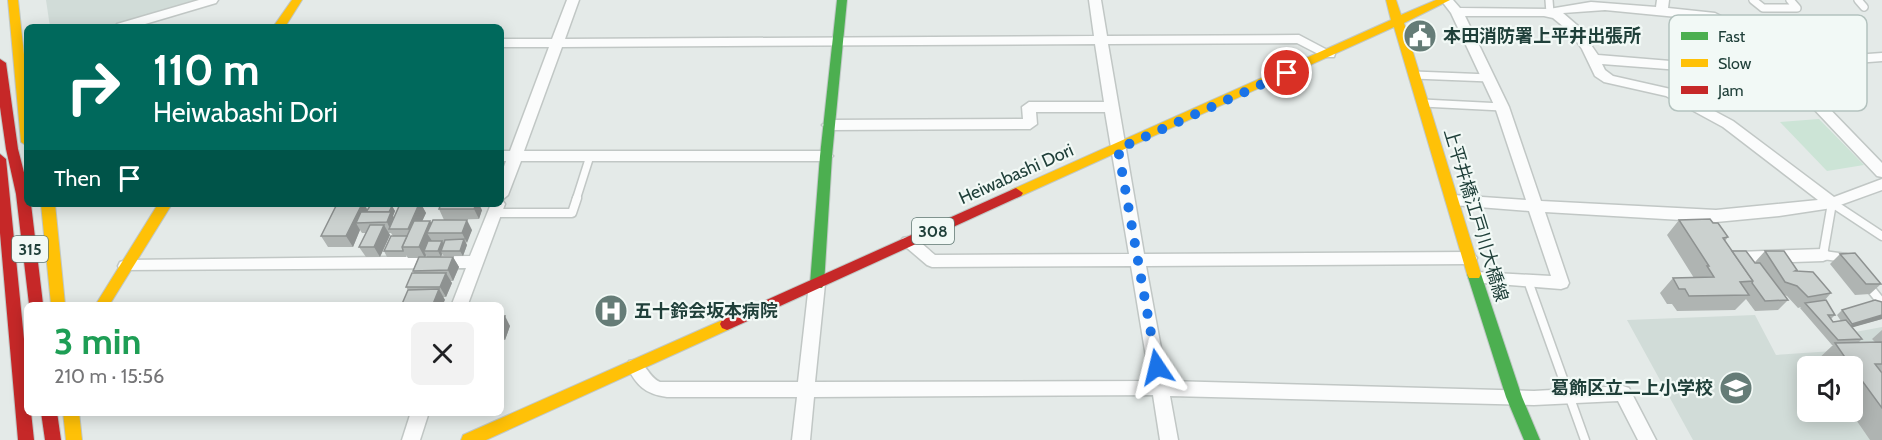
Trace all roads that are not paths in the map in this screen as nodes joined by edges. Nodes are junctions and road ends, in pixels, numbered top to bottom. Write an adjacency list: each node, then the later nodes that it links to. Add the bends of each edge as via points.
1 (13, 0): 24 (main road)
2 (212, 0): 17 (street)
3 (297, 0): 18 (main road)
4 (573, 0): 22 (street)
5 (842, 0): 20 (main road)
6 (1095, 0): 19 (street)
7 (1391, 0): 16 (main road, 上平井橋江戸川大橋線)
8 (1753, 0): 9 (lane, via 1763,8 1797,8)
9 (1790, 0)
10 (1858, 0): 14 (lane)
11 (1450, 4): 13 (street); 16 (main road, Heiwabashi Dori / 308); 31 (street)
12 (1662, 6): 13 (street); 15 (street)
13 (1549, 7): 27 (street, via 1575,29)
14 (1864, 7)
15 (1703, 15)
16 (1397, 22): 23 (main road, Heiwabashi Dori / 308); 30 (main road, 上平井橋江戸川大橋線)
17 (131, 24)
18 (281, 24)
19 (1103, 41): 20 (street); 23 (street, via 1299,39); 35 (street)
20 (838, 42): 22 (street); 39 (main road)
21 (504, 43): 22 (street)
22 (556, 43): 41 (street)
23 (1329, 54): 40 (main road, Heiwabashi Dori / 308)
24 (24, 56)
25 (1882, 57): 26 (street)
26 (1867, 58)
27 (1593, 59): 29 (street); 33 (street, via 1600,73 1609,79)
28 (0, 63): 32 (main road, 315)
29 (1669, 65)
30 (1413, 75): 31 (lane); 34 (main road, 上平井橋江戸川大橋線)
31 (1490, 78): 36 (street)
32 (1, 91): 48 (main road, 315)
33 (1669, 93)
34 (1422, 103): 36 (lane); 50 (main road, 上平井橋江戸川大橋線)
35 (1112, 107): 39 (street, via 1029,107 1030,124); 40 (street)
36 (1502, 107): 52 (street)
37 (1704, 111): 51 (street, via 1728,124)
38 (1825, 111): 45 (street)
39 (829, 125): 43 (main road)
40 (1118, 149): 59 (main road, Heiwabashi Dori / 308); 62 (street)
41 (508, 156): 42 (street); 46 (street)
42 (590, 156): 43 (street); 56 (lane, via 572,213)
43 (826, 156): 69 (main road)
44 (0, 159): 49 (main road, 315)
45 (1882, 172)
46 (504, 178)
47 (1882, 184): 51 (street)
48 (24, 194)
49 (2, 199): 84 (main road, 315)
50 (1453, 200): 52 (street); 61 (main road, 上平井橋江戸川大橋線)
51 (1832, 203): 57 (street, via 1779,211); 58 (lane); 60 (lane)
52 (1534, 206): 57 (street); 68 (street, via 1561,284)
53 (25, 207): 70 (main road, 315)
54 (48, 207): 71 (main road, 315)
55 (163, 207): 64 (main road)
56 (496, 209): 63 (street)
57 (1700, 215): 60 (street, via 1732,258)
58 (1882, 236)
59 (908, 242): 62 (street, via 932,261); 69 (main road, Heiwabashi Dori / 308)
60 (1823, 255): 65 (lane, via 1846,258)
61 (1469, 258): 62 (street); 67 (main road, 上平井橋江戸川大橋線)
62 (1139, 261): 76 (street)
63 (476, 262): 64 (street); 73 (street)
64 (126, 266): 72 (main road)
65 (1854, 267)
66 (1861, 276): 74 (lane)
67 (1477, 278): 68 (street); 79 (main road, 上平井橋江戸川大橋線)
68 (1528, 281): 78 (lane)
69 (817, 284): 75 (main road, Heiwabashi Dori / 308); 77 (street)
70 (36, 302)
71 (58, 302)
72 (104, 302)
73 (461, 302)
74 (1882, 303)
75 (635, 366): 77 (street, via 652,388); 83 (main road, Heiwabashi Dori / 308)
76 (1160, 388): 77 (street); 79 (street); 89 (street)
77 (807, 389): 88 (street)
78 (1569, 396): 79 (street); 91 (lane); 92 (street, via 1623,393)
79 (1514, 397): 90 (main road, 上平井橋江戸川大橋線)
80 (50, 416): 85 (main road)
81 (71, 416): 86 (main road)
82 (419, 416): 87 (street)
83 (479, 438)
84 (26, 440)
85 (53, 440)
86 (74, 440)
87 (411, 440)
88 (801, 440)
89 (1169, 440)
90 (1532, 440)
91 (1585, 440)
92 (1647, 440)

